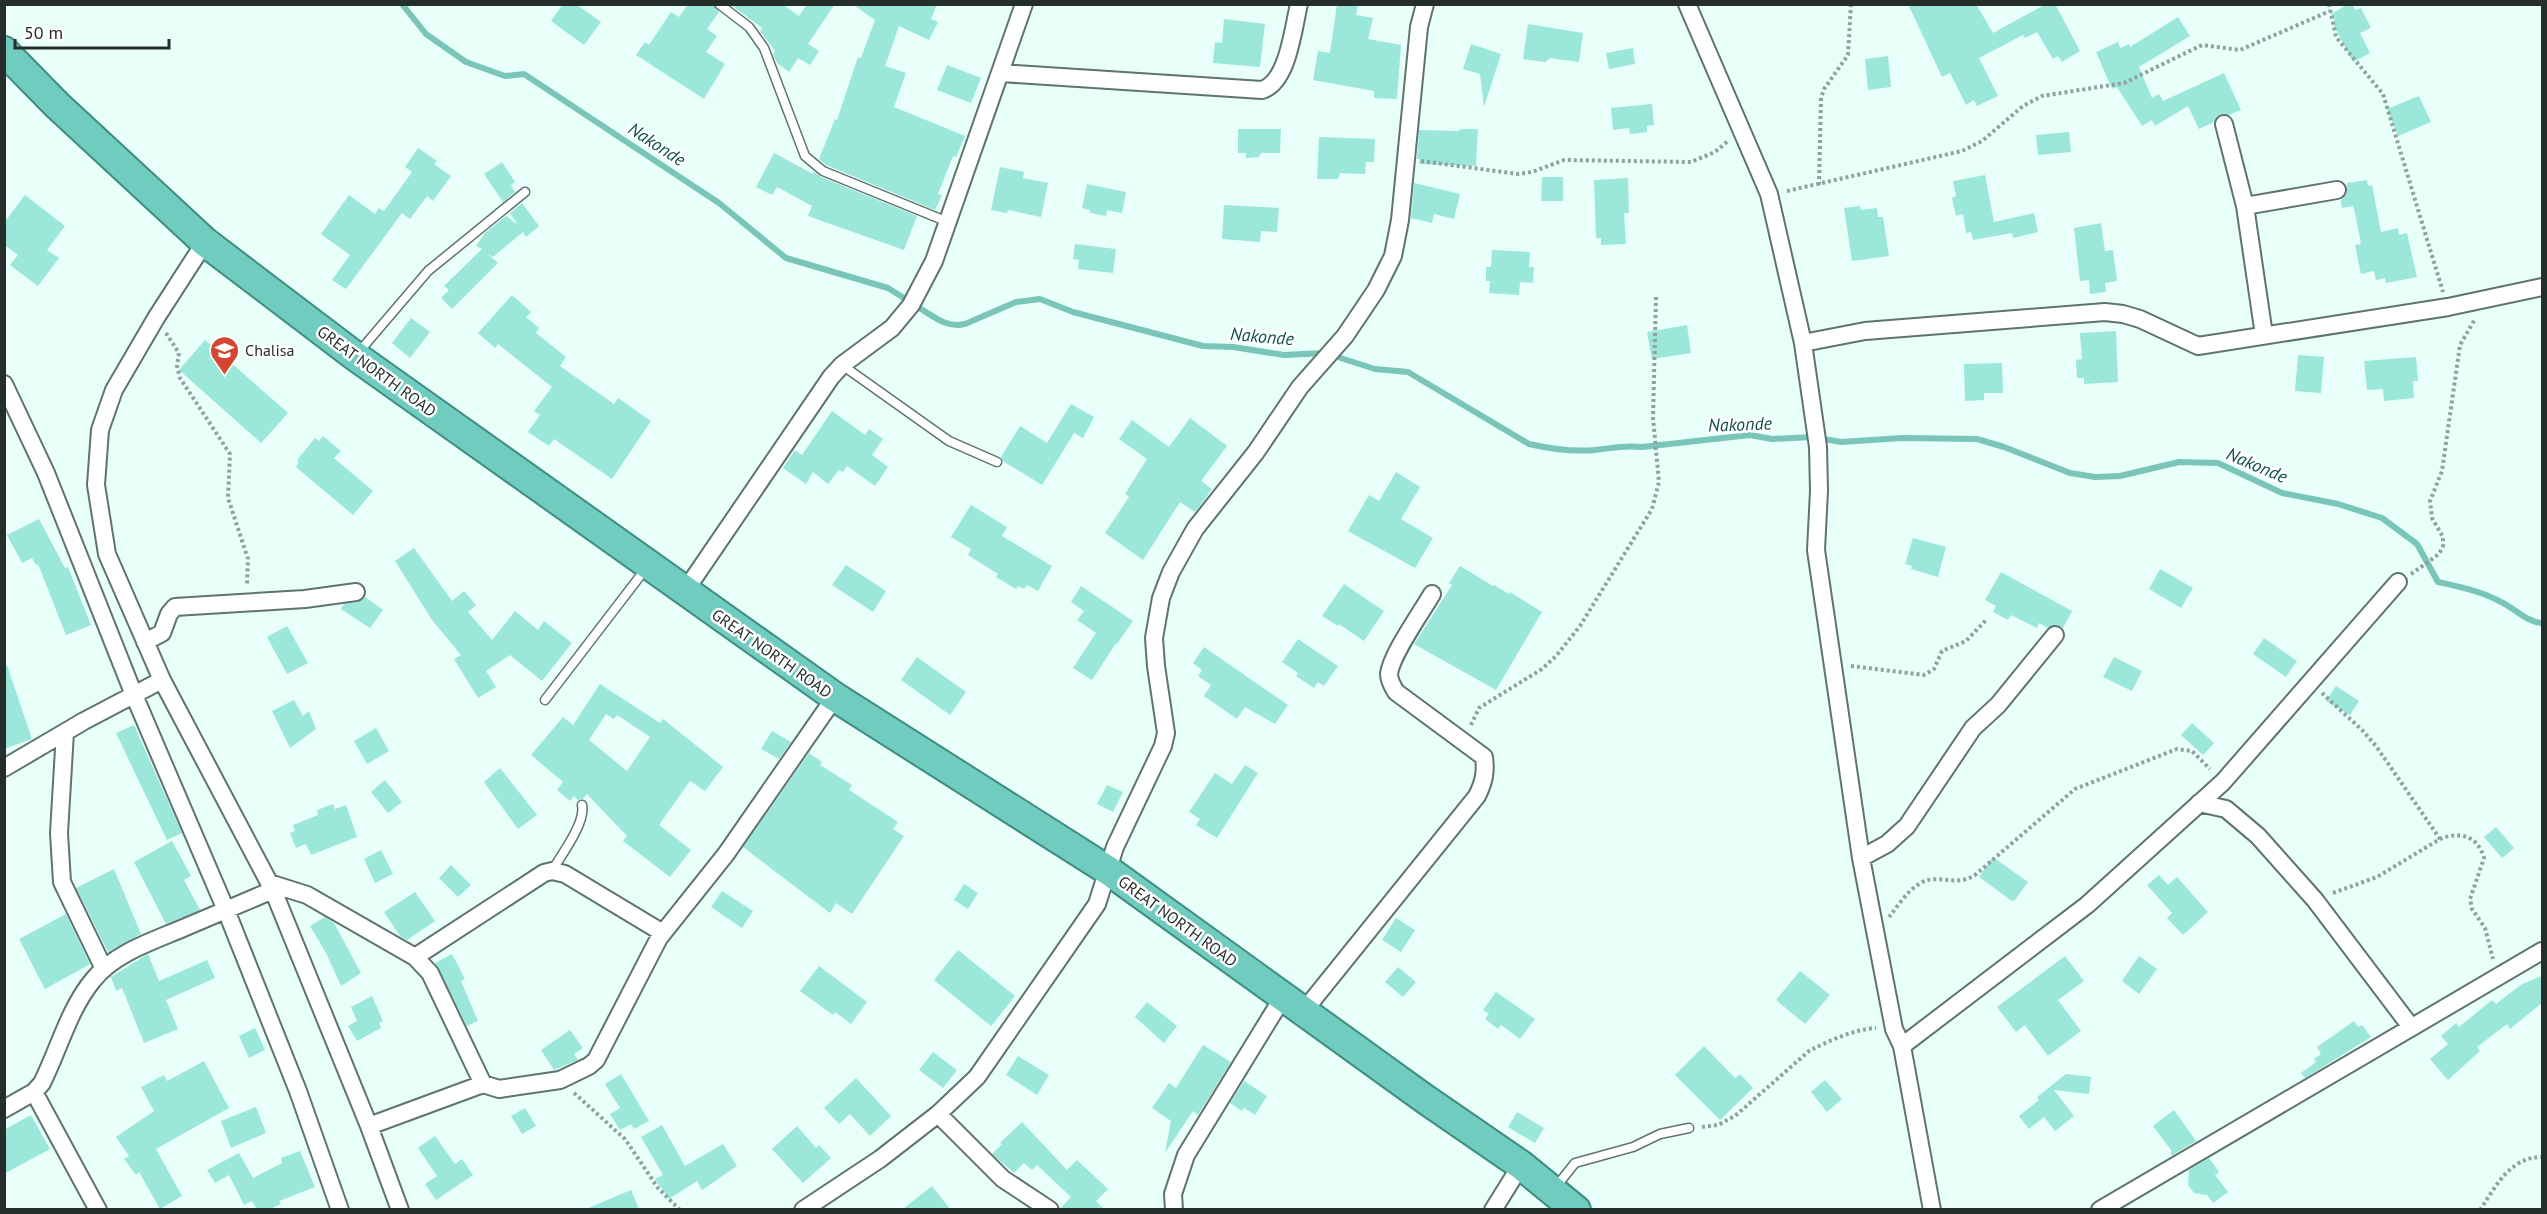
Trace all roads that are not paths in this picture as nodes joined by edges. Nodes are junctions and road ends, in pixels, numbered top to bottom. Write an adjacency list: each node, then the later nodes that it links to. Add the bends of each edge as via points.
1 (719, 4): 12 (lane, via 758,37 805,156 813,164)
2 (1024, 4): 7 (street)
3 (1299, 4): 7 (street, via 1281,75 1270,88 1262,90)
4 (1425, 4): 39 (street, via 1419,27 1393,256 1345,336 1300,387 1256,452 1195,529 1171,572 1161,598 1155,638 1166,733)
5 (1687, 4): 17 (street, via 1769,194)
6 (4, 51): 13 (highway, GREAT NORTH ROAD)
7 (1001, 73): 12 (street)
8 (2224, 124): 11 (street)
9 (2337, 190): 11 (street)
10 (525, 192): 18 (lane, via 420,279)
11 (2245, 206): 16 (street)
12 (948, 222): 19 (street, via 934,261 911,305 892,328)
13 (204, 242): 18 (highway, GREAT NORTH ROAD); 28 (street, via 114,390 100,430 96,485 107,554)
14 (2540, 289): 15 (street); 16 (street)
15 (2542, 306)
16 (2264, 335): 17 (street, via 2198,345 2140,319 2105,312 1865,332)
17 (1803, 343): 37 (street, via 1818,447 1816,550)
18 (355, 356): 22 (highway, GREAT NORTH ROAD)
19 (842, 365): 21 (lane, via 949,441); 24 (street, via 813,400)
20 (4, 384): 30 (street, via 46,472)
21 (998, 462)
22 (648, 565): 24 (highway, GREAT NORTH ROAD); 32 (lane)
23 (2398, 582): 35 (street, via 2223,782)
24 (685, 591): 31 (highway, GREAT NORTH ROAD)
25 (356, 592): 28 (street, via 175,607 162,633)
26 (1432, 594): 46 (street, via 1389,676 1396,692 1484,757 1484,783 1477,796)
27 (2055, 635): 37 (street, via 1968,735 1907,826 1887,844)
28 (145, 642): 29 (street)
29 (162, 680): 30 (street); 40 (street)
30 (134, 695): 33 (street); 41 (street)
31 (835, 697): 39 (highway, GREAT NORTH ROAD); 42 (street, via 726,854)
32 (545, 700)
33 (64, 732): 34 (street); 45 (street, via 59,833 62,882)
34 (4, 768)
35 (2199, 803): 47 (street, via 2226,809 2258,836 2315,900); 48 (street, via 2088,905)
36 (582, 805): 38 (lane, via 580,824)
37 (1862, 858): 48 (street, via 1894,1029)
38 (552, 871): 42 (street, via 565,874); 44 (street)
39 (1108, 871): 46 (highway, GREAT NORTH ROAD); 52 (street, via 1097,904 983,1068)
40 (271, 887): 41 (street); 44 (street, via 307,895); 53 (street)
41 (226, 910): 45 (street, via 149,943); 58 (street)
42 (663, 933): 49 (street, via 614,1021 601,1053 590,1066 560,1080 499,1089)
43 (2542, 951): 47 (street)
44 (415, 957): 49 (street, via 430,973)
45 (104, 969): 50 (street, via 82,996 42,1083)
46 (1293, 1004): 55 (highway, GREAT NORTH ROAD); 62 (street, via 1186,1155 1173,1194)
47 (2411, 1027): 66 (street)
48 (1902, 1046): 65 (street)
49 (483, 1084): 53 (street)
50 (34, 1092): 51 (street); 57 (street)
51 (4, 1109)
52 (938, 1114): 60 (street, via 880,1159); 61 (street, via 1003,1179)
53 (369, 1126): 59 (street)
54 (1689, 1128): 56 (lane, via 1575,1163)
55 (1521, 1165): 56 (highway, GREAT NORTH ROAD); 63 (street)
56 (1553, 1191): 64 (highway, GREAT NORTH ROAD)
57 (98, 1209)
58 (340, 1209)
59 (400, 1209)
60 (803, 1209)
61 (1050, 1209)
62 (1174, 1209)
63 (1493, 1209)
64 (1576, 1209)
65 (1932, 1209)
66 (2100, 1209)

